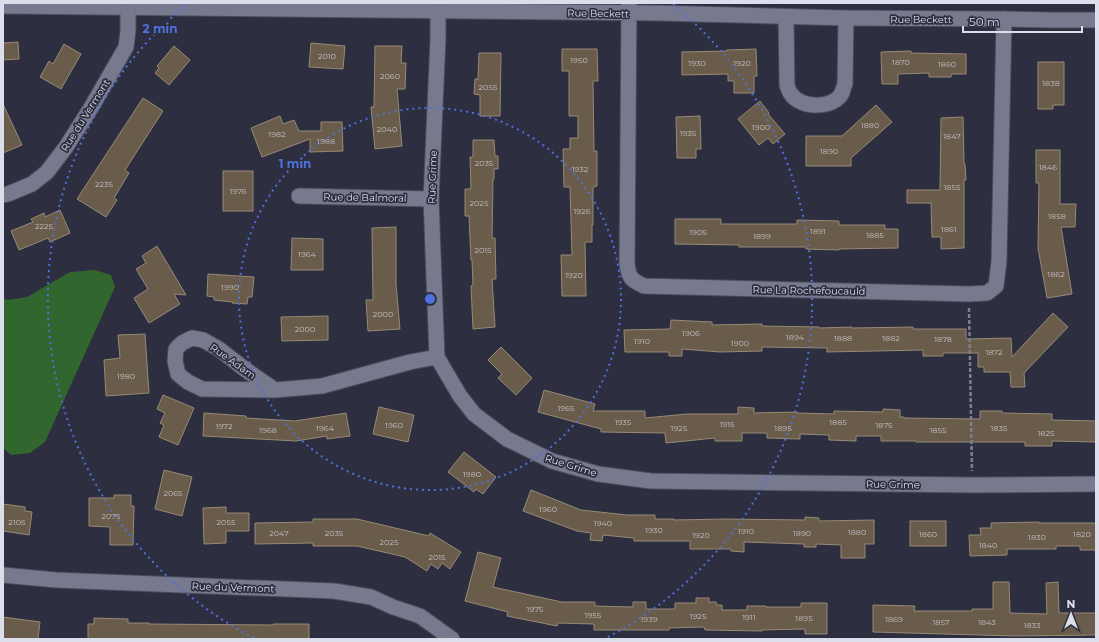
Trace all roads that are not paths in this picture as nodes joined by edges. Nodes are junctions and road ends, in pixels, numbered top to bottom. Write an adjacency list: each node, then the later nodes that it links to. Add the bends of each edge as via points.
1 (3, 6): 2 (street, Rue Beckett)
2 (128, 8): 4 (street, Rue Beckett); 9 (street, Rue du Vermont, via 126,47 66,147 47,172 32,184)
3 (629, 8): 4 (street, Rue Beckett); 5 (street, Rue Beckett); 7 (street, Rue La Rochefoucauld, via 627,264 628,275 633,281 644,286 987,293 996,286 999,261)
4 (438, 10): 11 (street, Rue Grime)
5 (786, 17): 6 (street, Rue Beckett); 6 (street, via 787,85 791,95 800,102 811,105 833,101 842,94 845,84)
6 (846, 18): 7 (street, Rue Beckett)
7 (1004, 19): 8 (street, Rue Beckett)
8 (1096, 20)
9 (3, 195)
10 (299, 196): 11 (street, Rue de Balmoral)
11 (431, 199): 12 (street, Rue Grime)
12 (437, 357): 13 (street, Rue Adam, via 322,386); 14 (street, Rue Grime, via 474,414 507,439 552,461 598,474 651,481)
13 (275, 390): 13 (street, Rue Adam, via 202,389 178,374 176,350 192,338 203,340)
14 (1096, 484)
15 (3, 575): 16 (street, Rue du Vermont, via 56,580 334,591 371,597 420,616)
16 (452, 639)

